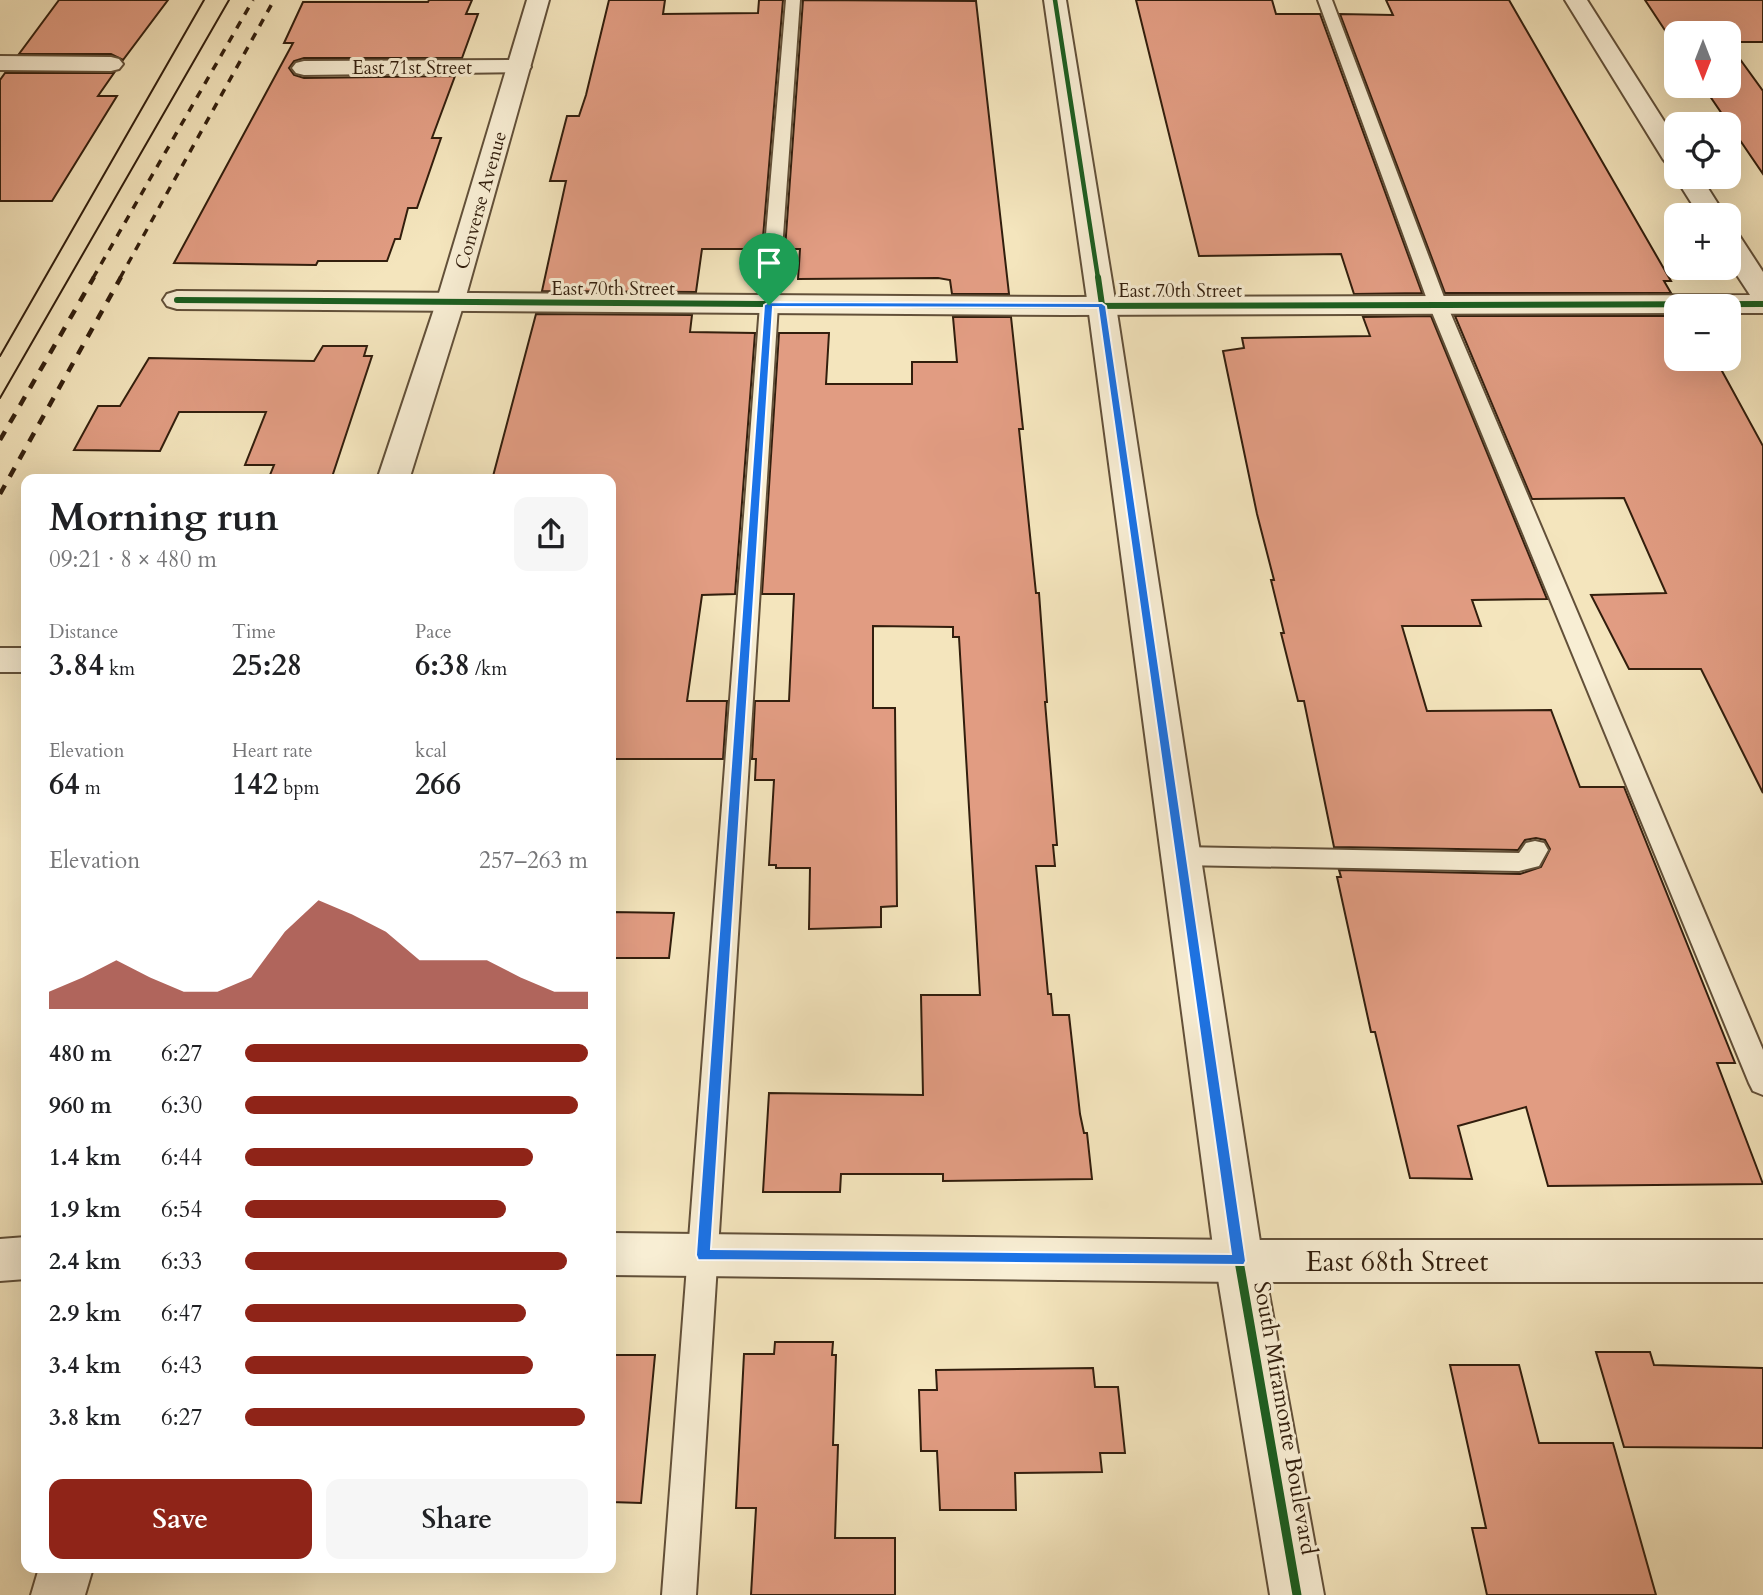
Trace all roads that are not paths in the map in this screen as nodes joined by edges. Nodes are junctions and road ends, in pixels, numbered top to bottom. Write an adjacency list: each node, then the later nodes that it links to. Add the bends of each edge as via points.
1 (538, 0): 8 (street, Converse Avenue)
2 (793, 0): 16 (lane)
3 (1055, 0): 18 (street, South Miramonte Boulevard)
4 (1325, 0): 17 (lane)
5 (1576, 0): 10 (street)
6 (0, 63): 7 (street)
7 (111, 64)
8 (519, 67): 9 (street, East 71st Street); 14 (street, Converse Avenue)
9 (304, 68)
10 (1664, 140)
11 (1741, 260): 12 (street)
12 (1763, 294)
13 (177, 300): 14 (street, East 70th Street)
14 (450, 303): 16 (street, East 70th Street); 19 (street, Converse Avenue)
15 (1763, 304): 17 (street, East 70th Street)
16 (769, 305): 18 (street, East 70th Street); 26 (lane)
17 (1438, 305): 18 (street, East 70th Street); 24 (lane)
18 (1102, 306): 23 (street, South Miramonte Boulevard)
19 (395, 474)
20 (0, 660): 21 (street)
21 (21, 660)
22 (1535, 850): 23 (lane, via 1530,859 1519,862)
23 (1180, 856): 29 (street, South Miramonte Boulevard)
24 (1763, 1083)
25 (616, 1254): 26 (street, East 68th Street)
26 (703, 1255): 29 (street, East 68th Street); 33 (lane)
27 (21, 1258): 28 (street)
28 (0, 1260)
29 (1239, 1261): 30 (street, East 68th Street); 34 (street, South Miramonte Boulevard)
30 (1763, 1261)
31 (65, 1573): 32 (street)
32 (58, 1595)
33 (679, 1595)
34 (1297, 1595)

